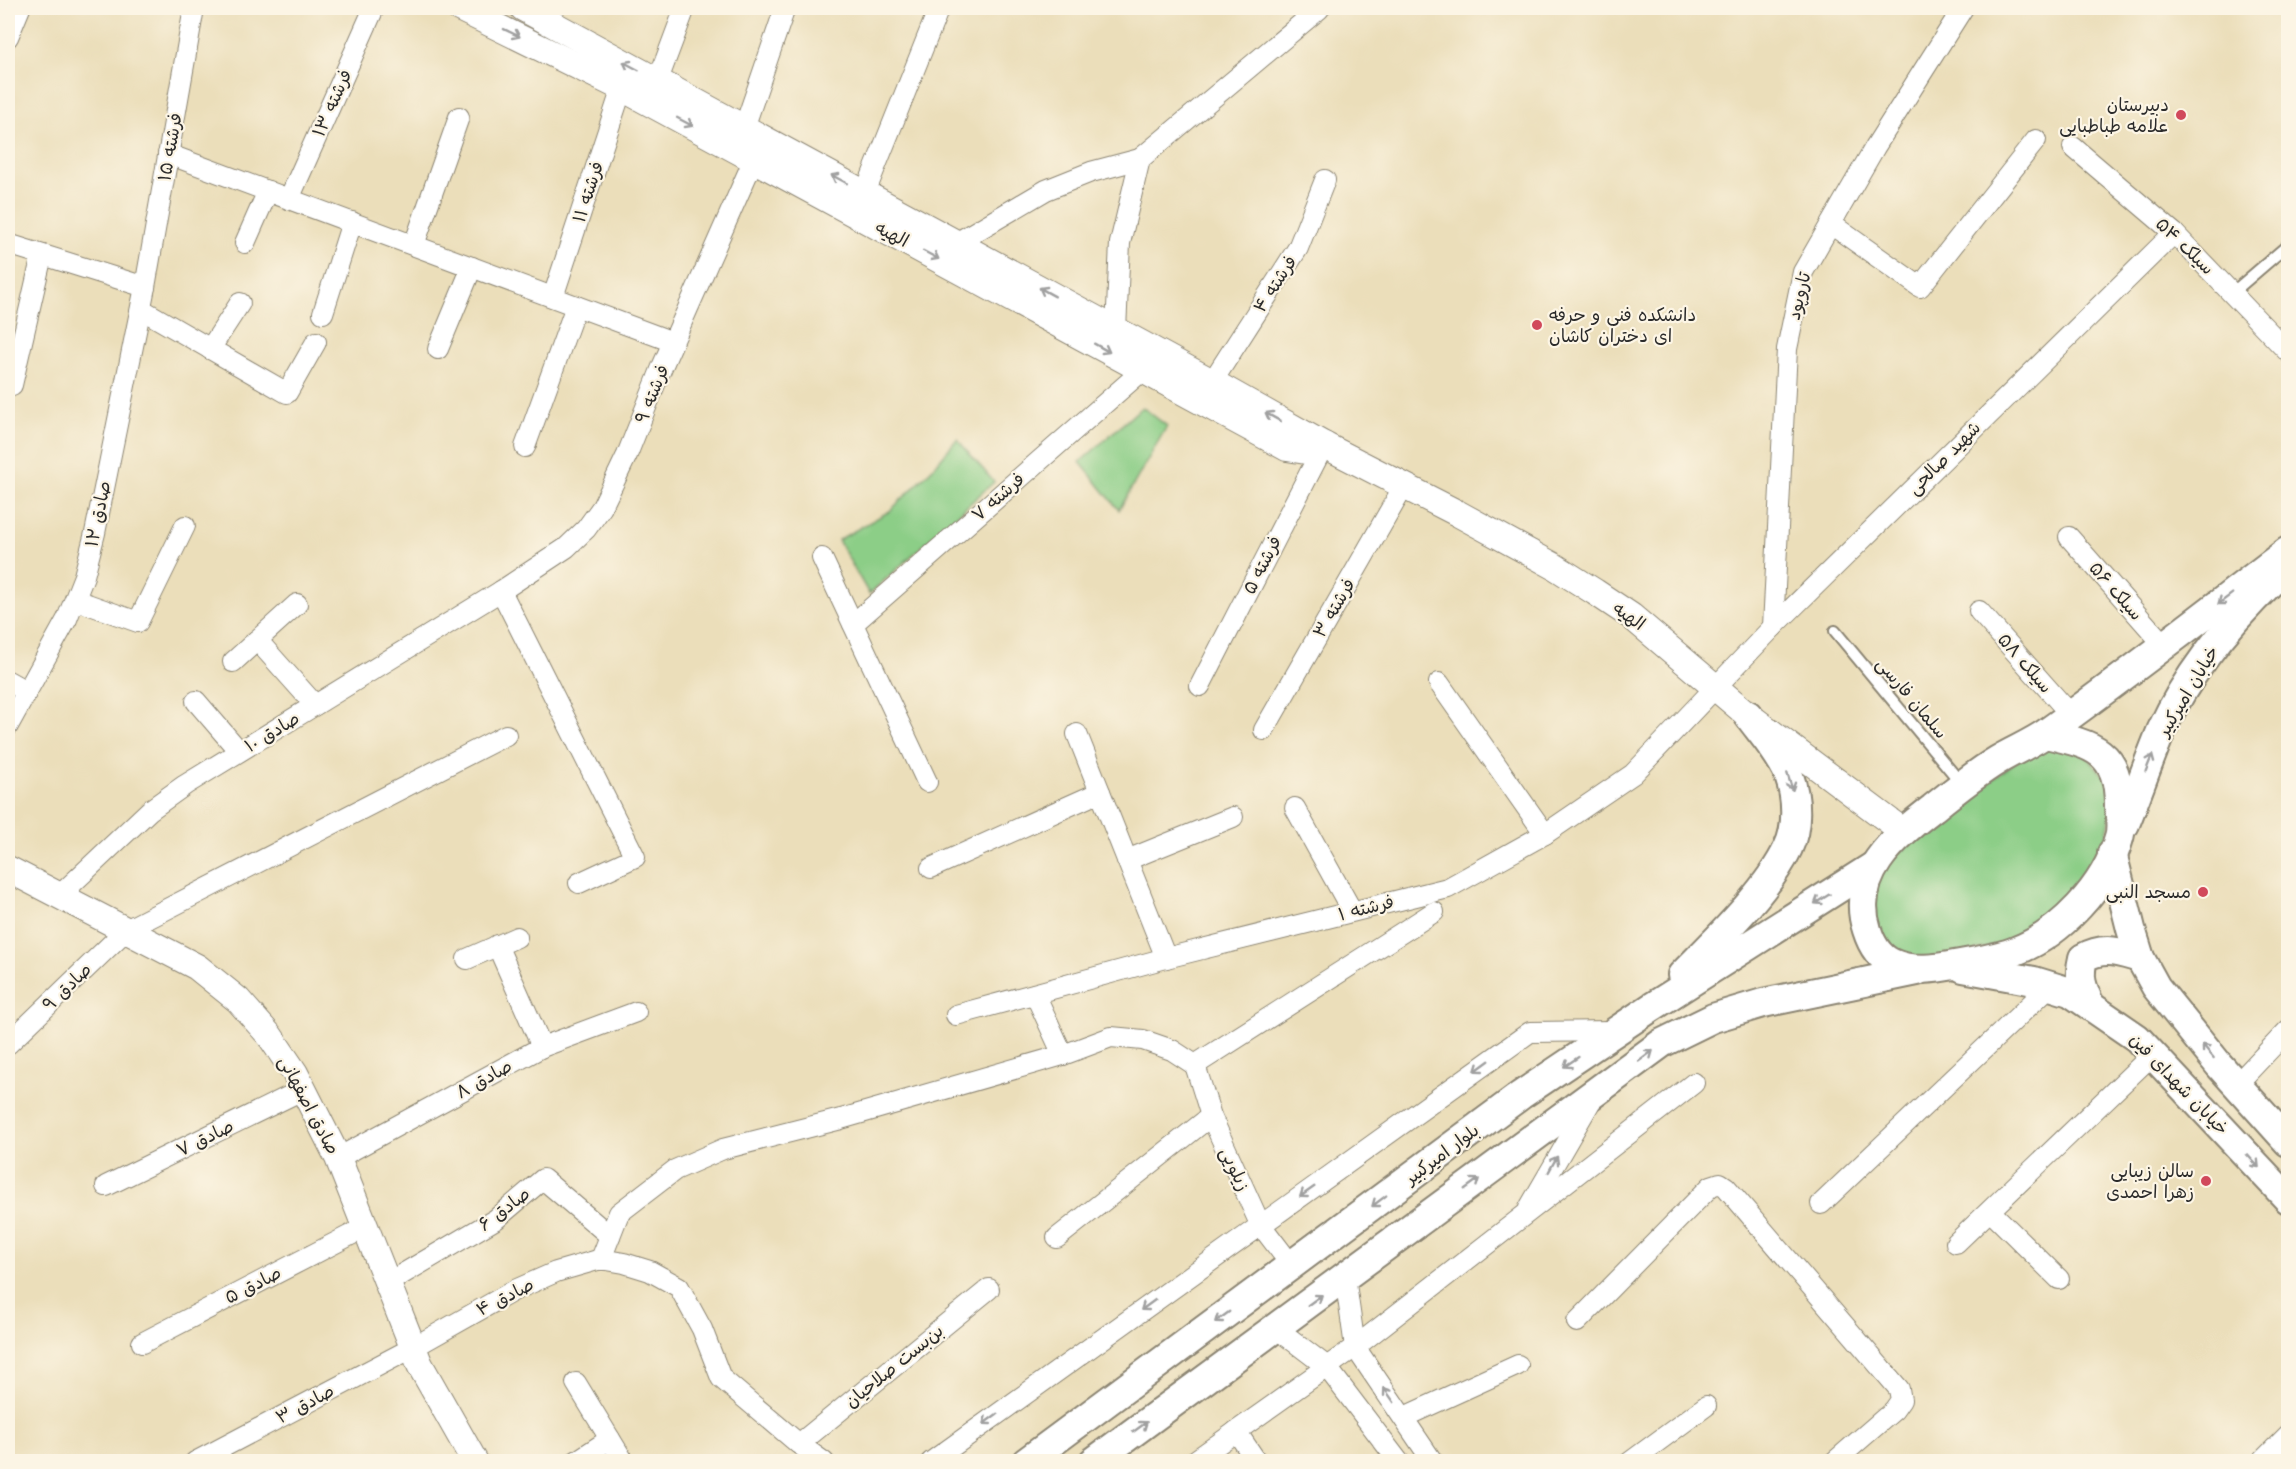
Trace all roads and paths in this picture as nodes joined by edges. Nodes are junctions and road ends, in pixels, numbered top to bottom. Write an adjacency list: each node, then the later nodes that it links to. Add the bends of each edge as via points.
1 (20, 8): 11 (street)
2 (194, 8): 18 (street, فرشته ۱۵)
3 (374, 8): 24 (street, فرشته ۱۳)
4 (459, 8): 13 (street, الهیه, one-way to 13)
5 (685, 8): 12 (street)
6 (785, 8): 15 (street)
7 (939, 8): 23 (street)
8 (1963, 8): 27 (street, تاروپود)
9 (528, 9): 12 (street, الهیه, one-way to 9)
10 (1319, 9): 20 (street)
11 (8, 37)
12 (658, 80): 15 (street, الهیه)
13 (622, 88): 19 (street, الهیه, one-way to 19); 38 (street, فرشته ۱۱)
14 (459, 117): 32 (street)
15 (744, 128): 23 (street, الهیه, one-way to 15)
16 (2036, 140): 27 (street, via 1920,287)
17 (2073, 147): 28 (street, سیلک ۵۴)
18 (168, 154): 22 (street); 36 (street, فرشته ۱۵)
19 (754, 159): 25 (street, الهیه); 45 (street, فرشته ۹)
20 (1140, 159): 30 (street, via 1046,190); 43 (street, via 1120,243)
21 (1325, 180): 50 (street, فرشته ۴, via 1298,248)
22 (268, 191): 24 (street); 29 (street)
23 (865, 193): 25 (street, الهیه)
24 (289, 199): 26 (street)
25 (886, 217): 30 (street, الهیه); 49 (street, الهیه, one-way to 49)
26 (352, 222): 32 (street); 42 (street)
27 (1830, 224): 65 (street, تاروپود, via 1803,272 1787,349)
28 (2174, 233): 37 (street, سیلک ۵۴); 65 (street, شهید صالحی)
29 (245, 243)
30 (956, 243): 43 (street, الهیه, one-way to 30)
31 (8, 244): 34 (street)
32 (414, 245): 35 (street)
33 (2289, 245): 37 (lane)
34 (42, 255): 36 (street); 51 (street)
35 (472, 267): 38 (street); 47 (street)
36 (145, 287): 41 (street, صادق ۱۲)
37 (2232, 293): 48 (street, سیلک ۵۴)
38 (553, 297): 40 (street)
39 (240, 303): 46 (street)
40 (576, 306): 45 (street); 53 (street)
41 (141, 309): 46 (street); 61 (street, صادق ۱۲, via 95,533)
42 (323, 313)
43 (1116, 330): 50 (street, الهیه)
44 (316, 342): 46 (street, via 287,393)
45 (673, 342): 60 (street, فرشته ۹, via 602,507 566,548)
46 (210, 349)
47 (438, 349)
48 (2289, 352)
49 (1143, 370): 52 (street, الهیه, via 1287,448 1306,451); 64 (street, فرشته ۷)
50 (1212, 382): 52 (street, الهیه, one-way to 50)
51 (12, 385)
52 (1324, 445): 54 (street, الهیه); 73 (street, فرشته ۵)
53 (525, 447)
54 (1404, 486): 72 (street, الهیه, via 1554,566 1631,616); 80 (street, فرشته ۳)
55 (185, 526): 61 (street, via 138,622)
56 (2069, 537): 68 (street, سیلک ۵۶)
57 (2289, 551): 68 (main road, خیابان امیرکبیر, one-way to 68)
58 (822, 558): 64 (street)
59 (2289, 565): 92 (main road, خیابان امیرکبیر, one-way to 59, via 2163,728 2205,657 2252,601)
60 (501, 591): 76 (street, صادق ۱۰); 97 (street, via 635,857)
61 (76, 600): 74 (street, صادق ۱۲)
62 (297, 604): 67 (street)
63 (1979, 610): 78 (street, سیلک ۵۸)
64 (853, 624): 85 (street)
65 (1773, 627): 72 (street, شهید صالحی)
66 (1835, 631): 86 (lane, سلمان فارسی)
67 (257, 640): 69 (street); 76 (street)
68 (2164, 645): 78 (main road, خیابان امیرکبیر)
69 (233, 662)
70 (8, 681): 74 (street)
71 (1439, 683): 91 (street)
72 (1716, 685): 77 (street, الهیه); 91 (street, فرشته ۱, via 1633,774)
73 (1200, 686)
74 (26, 691): 79 (street, صادق ۱۲)
75 (196, 701): 84 (street)
76 (315, 705): 84 (street, صادق ۱۰)
77 (1748, 715): 90 (street, الهیه); 111 (main road, one-way to 111, via 1788,774 1795,796 1789,847 1732,922)
78 (2071, 715): 82 (main road, خیابان امیرکبیر)
79 (8, 726)
80 (1264, 730)
81 (1077, 734): 87 (street)
82 (2046, 734): 86 (main road, خیابان امیرکبیر, via 1996,761); 92 (main road, via 2077,741 2100,752 2116,773)
83 (506, 735): 101 (street, صادق ۹)
84 (239, 752): 98 (street, صادق ۱۰, via 150,810)
85 (927, 782)
86 (1963, 785): 90 (main road, خیابان امیرکبیر)
87 (1100, 792): 93 (street); 94 (street)
88 (1295, 808): 99 (street)
89 (1233, 817): 93 (street)
90 (1904, 832): 95 (main road, خیابان امیرکبیر)
91 (1545, 834): 99 (street, فرشته ۱, via 1448,888)
92 (2116, 845): 106 (main road); 107 (main road, خیابان امیرکبیر, via 2102,877 2085,900 2040,938 2015,951)
93 (1127, 860): 105 (street)
94 (931, 867)
95 (1872, 867): 107 (main road, خیابان شهدای فین, via 1863,895 1863,919 1879,954 1891,963); 111 (main road, بلوار امیرکبیر, one-way to 111)
96 (8, 869): 98 (street, صادق اصفهانی)
97 (579, 883)
98 (59, 896): 101 (street, صادق اصفهانی)
99 (1352, 912): 105 (street, فرشته ۱)
100 (1434, 912): 120 (street)
101 (126, 930): 116 (street, صادق ۹); 123 (street, صادق اصفهانی, via 197,967 220,984 270,1036)
102 (517, 937): 103 (street)
103 (497, 945): 104 (street); 117 (street)
104 (466, 958)
105 (1166, 958): 109 (street, فرشته ۱)
106 (2140, 958): 110 (main road, via 2111,950 2094,951 2083,958 2079,972); 122 (main road, one-way to 106, via 2156,987)
107 (1937, 968): 108 (main road, خیابان شهدای فین); 124 (main road, one-way to 107, via 1662,1043 1713,1018 1763,1003)
108 (2050, 986): 110 (main road, خیابان شهدای فین, via 2070,992); 130 (street)
109 (1035, 994): 113 (street, فرشته ۱); 119 (street)
110 (2090, 1005): 118 (main road, خیابان شهدای فین)
111 (1652, 1007): 115 (main road, بلوار امیرکبیر)
112 (636, 1012): 117 (street, صادق ۸)
113 (956, 1015)
114 (2289, 1030): 122 (street)
115 (1615, 1031): 133 (street, one-way to 133, via 1530,1032); 139 (main road, بلوار امیرکبیر, one-way to 139, via 1521,1095)
116 (8, 1044)
117 (542, 1047): 127 (street, صادق ۸)
118 (2153, 1054): 129 (main road, خیابان شهدای فین, one-way to 129); 131 (street)
119 (1063, 1055): 120 (street, via 1112,1037 1162,1046); 135 (street, via 723,1149 675,1170 619,1213)
120 (1195, 1065): 125 (street, زیلویی)
121 (1694, 1083): 132 (street)
122 (2237, 1084): 126 (main road)
123 (304, 1089): 127 (street, صادق اصفهانی); 128 (street, صادق ۷)
124 (1595, 1093): 132 (street, one-way to 124); 140 (main road, one-way to 124)
125 (1211, 1116): 133 (street, زیلویی); 136 (street)
126 (2289, 1143)
127 (338, 1158): 134 (street, صادق اصفهانی)
128 (106, 1186)
129 (2289, 1199)
130 (1821, 1204)
131 (1990, 1211): 137 (street); 141 (street)
132 (1524, 1215): 148 (street)
133 (1260, 1224): 139 (street, زیلویی); 163 (street, one-way to 163)
134 (364, 1228): 142 (street, صادق اصفهانی); 146 (street, صادق ۵)
135 (610, 1236): 138 (street); 142 (street, صادق ۶, via 543,1179 496,1219)
136 (1058, 1238)
137 (1956, 1243)
138 (601, 1259): 147 (street, صادق ۴, via 556,1272 515,1290); 157 (street, via 650,1271 679,1287 702,1329 721,1378)
139 (1292, 1266): 164 (main road, بلوار امیرکبیر, one-way to 164)
140 (1345, 1277): 145 (main road, one-way to 140); 148 (street)
141 (2060, 1280)
142 (389, 1282): 147 (street, صادق اصفهانی)
143 (989, 1289): 157 (street, بن‌بست صلاحیان)
144 (1577, 1322): 171 (street, via 1712,1186 1720,1183 1899,1389 1901,1400 1894,1410)
145 (1276, 1328): 150 (street); 165 (main road, one-way to 145)
146 (142, 1343)
147 (414, 1347): 158 (street, صادق ۳); 159 (street, صادق اصفهانی, via 429,1384)
148 (1355, 1347): 150 (street); 153 (street, one-way to 148)
149 (1518, 1365): 153 (street)
150 (1326, 1366): 154 (street); 168 (street)
151 (576, 1383): 156 (street)
152 (1706, 1406): 170 (street)
153 (1404, 1417): 169 (street)
154 (1236, 1431): 166 (street); 167 (street)
155 (2289, 1435): 172 (street)
156 (610, 1439): 160 (street); 161 (street)
157 (799, 1444): 162 (street)
158 (195, 1461)
159 (475, 1461)
160 (575, 1461)
161 (624, 1461)
162 (824, 1461)
163 (931, 1461)
164 (1026, 1461)
165 (1093, 1461)
166 (1193, 1461)
167 (1257, 1461)
168 (1399, 1461)
169 (1433, 1461)
170 (1630, 1461)
171 (1834, 1461)
172 (2261, 1461)

